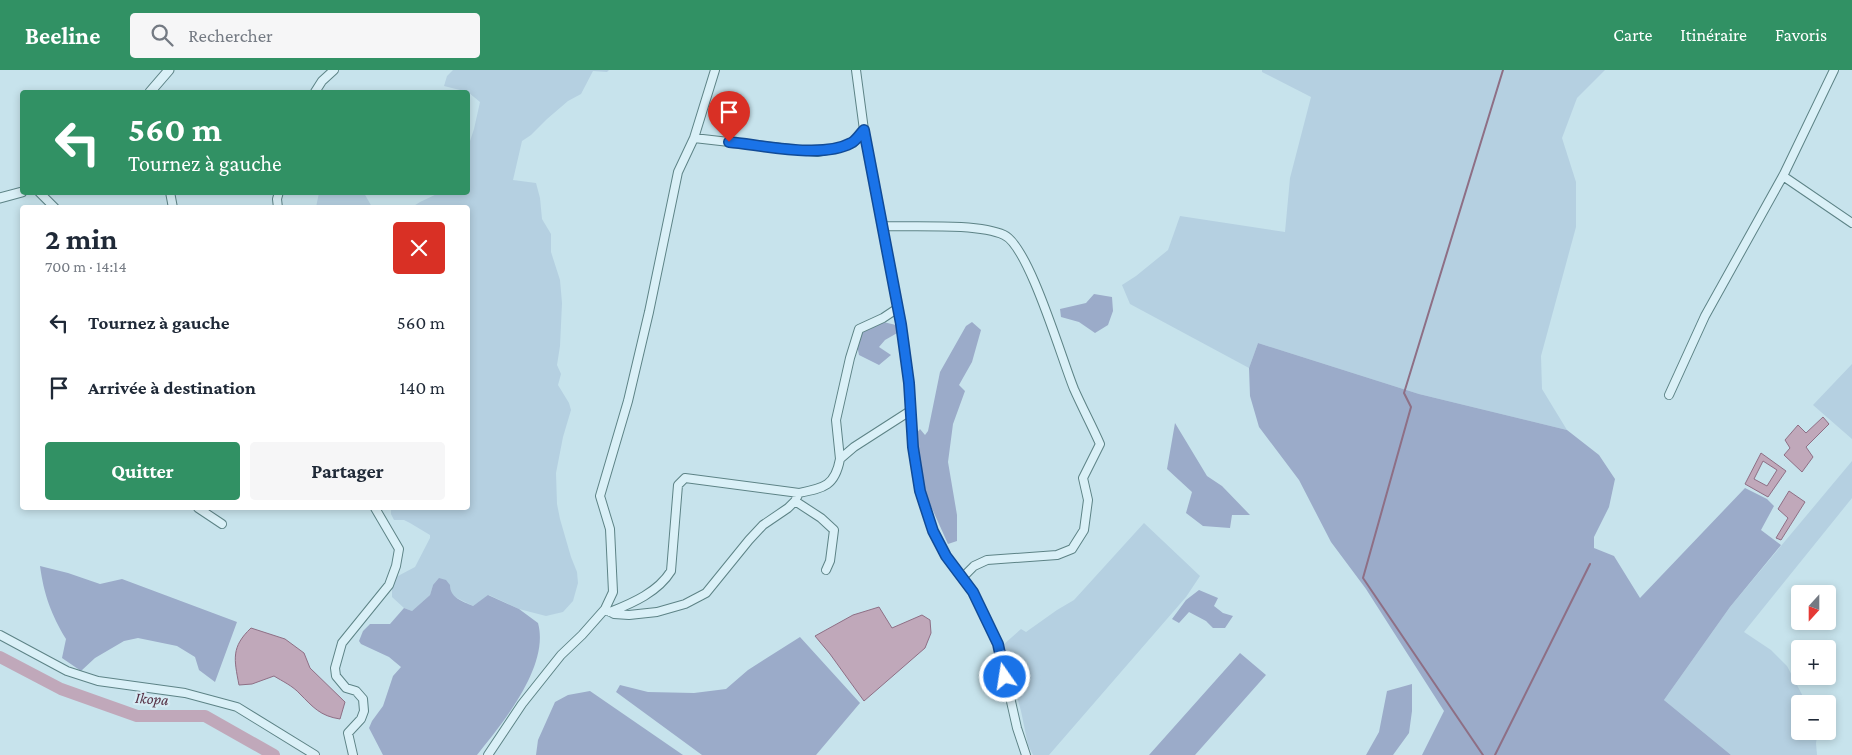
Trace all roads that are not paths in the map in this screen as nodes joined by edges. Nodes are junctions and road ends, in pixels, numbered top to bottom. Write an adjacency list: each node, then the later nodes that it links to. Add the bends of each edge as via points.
1 (169, 70): 6 (street)
2 (334, 70): 7 (street)
3 (715, 70): 9 (street)
4 (856, 70): 8 (street)
5 (1834, 70): 10 (street)
6 (152, 90)
7 (316, 90)
8 (864, 130): 9 (street, via 853,143 817,152); 16 (street)
9 (694, 138): 28 (street, via 678,172 630,392 600,496 610,530 613,592)
10 (1783, 176): 15 (street); 18 (street, via 1705,316)
11 (20, 193): 13 (street)
12 (42, 195): 14 (street)
13 (0, 198)
14 (52, 205)
15 (1852, 223)
16 (883, 226): 17 (street); 27 (street, via 966,228 1006,235 1018,249 1036,286 1075,390 1100,444 1083,478 1088,500 1084,530 1072,549 1057,555 987,560 974,566)
17 (898, 308): 19 (street); 20 (street, via 859,329 836,420)
18 (1669, 395)
19 (910, 411): 20 (street); 27 (street, via 920,491 933,531 946,556)
20 (840, 459): 21 (street, via 832,481 820,489)
21 (799, 492): 22 (street); 28 (street, via 685,478 678,484 671,571 665,581 634,602)
22 (794, 502): 26 (street, via 822,518 834,530); 28 (street, via 763,525 706,593 685,604 657,612 629,615)
23 (201, 510): 25 (street)
24 (376, 510): 31 (street, via 399,549 389,585 342,643 335,668 336,676 346,688 356,691 363,699 361,719 348,733)
25 (222, 524)
26 (826, 570)
27 (963, 577): 33 (street, via 998,644)
28 (607, 610): 32 (street, via 560,655)
29 (0, 635): 30 (street, via 67,671 98,681 185,693 238,707)
30 (315, 755)
31 (353, 755)
32 (488, 755)
33 (1026, 755)

